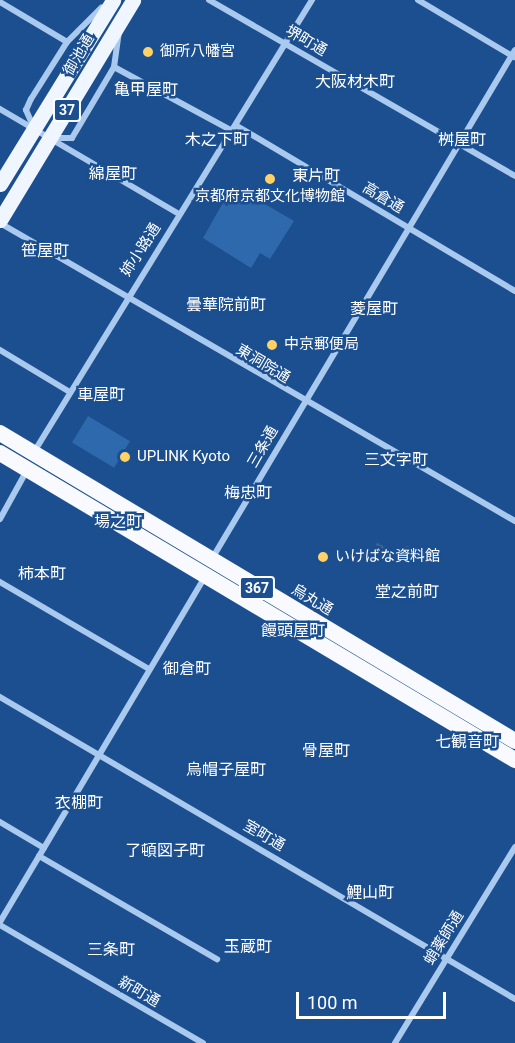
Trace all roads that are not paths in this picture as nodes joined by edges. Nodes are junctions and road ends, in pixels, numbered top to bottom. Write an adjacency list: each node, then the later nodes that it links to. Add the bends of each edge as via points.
1 (111, 0): 8 (street); 13 (main road, 御池通 / 37)
2 (133, 0): 7 (main road, 御池通 / 37)
3 (209, 0): 9 (street, 堺町通)
4 (312, 0): 9 (street, 姉小路通)
5 (418, 0): 10 (street)
6 (0, 2): 8 (street)
7 (120, 22): 11 (street); 15 (main road, 御池通 / 37)
8 (67, 42): 13 (street, via 26,110)
9 (286, 44): 14 (street, 姉小路通); 16 (street, 堺町通)
10 (514, 55): 16 (street, 三条通)
11 (114, 67): 14 (street, 高倉通); 15 (street, via 72,138)
12 (0, 109): 13 (street)
13 (34, 129): 15 (street); 18 (main road, 御池通 / 37)
14 (235, 129): 19 (street, 姉小路通); 21 (street, 高倉通)
15 (50, 138): 19 (street); 20 (main road, 御池通 / 37)
16 (460, 144): 17 (street, 堺町通); 21 (street, 三条通)
17 (515, 176)
18 (0, 184)
19 (179, 214): 23 (street, 姉小路通)
20 (0, 221): 23 (street, 東洞院通)
21 (411, 228): 22 (street, 高倉通); 26 (street, 三条通)
22 (515, 291)
23 (127, 295): 25 (street, 姉小路通); 26 (street, 東洞院通)
24 (0, 350): 25 (street)
25 (68, 392): 29 (street, 姉小路通)
26 (304, 403): 31 (street, 東洞院通, via 315,404); 32 (street, 三条通)
27 (0, 433): 29 (highway, 烏丸通 / 367)
28 (0, 453): 29 (highway, 烏丸通 / 367)
29 (30, 461): 30 (street, 姉小路通); 32 (highway, 烏丸通 / 367)
30 (0, 519)
31 (515, 521)
32 (208, 568): 34 (street, 三条通); 36 (highway, 烏丸通 / 367); 38 (highway, 烏丸通 / 367)
33 (0, 582): 34 (street)
34 (149, 669): 37 (street, 三条通)
35 (0, 697): 37 (street, 室町通)
36 (515, 741)
37 (98, 755): 41 (street, 三条通); 44 (street, 室町通)
38 (515, 760)
39 (0, 822): 41 (street)
40 (515, 847): 44 (street, 蛸薬師通)
41 (44, 848): 42 (street, 三条通)
42 (39, 856): 43 (street, 三条通); 45 (street)
43 (0, 923): 47 (street, 新町通)
44 (446, 957): 46 (street, 室町通); 48 (street, 蛸薬師通)
45 (217, 959)
46 (515, 999)
47 (203, 1043)
48 (395, 1043)

